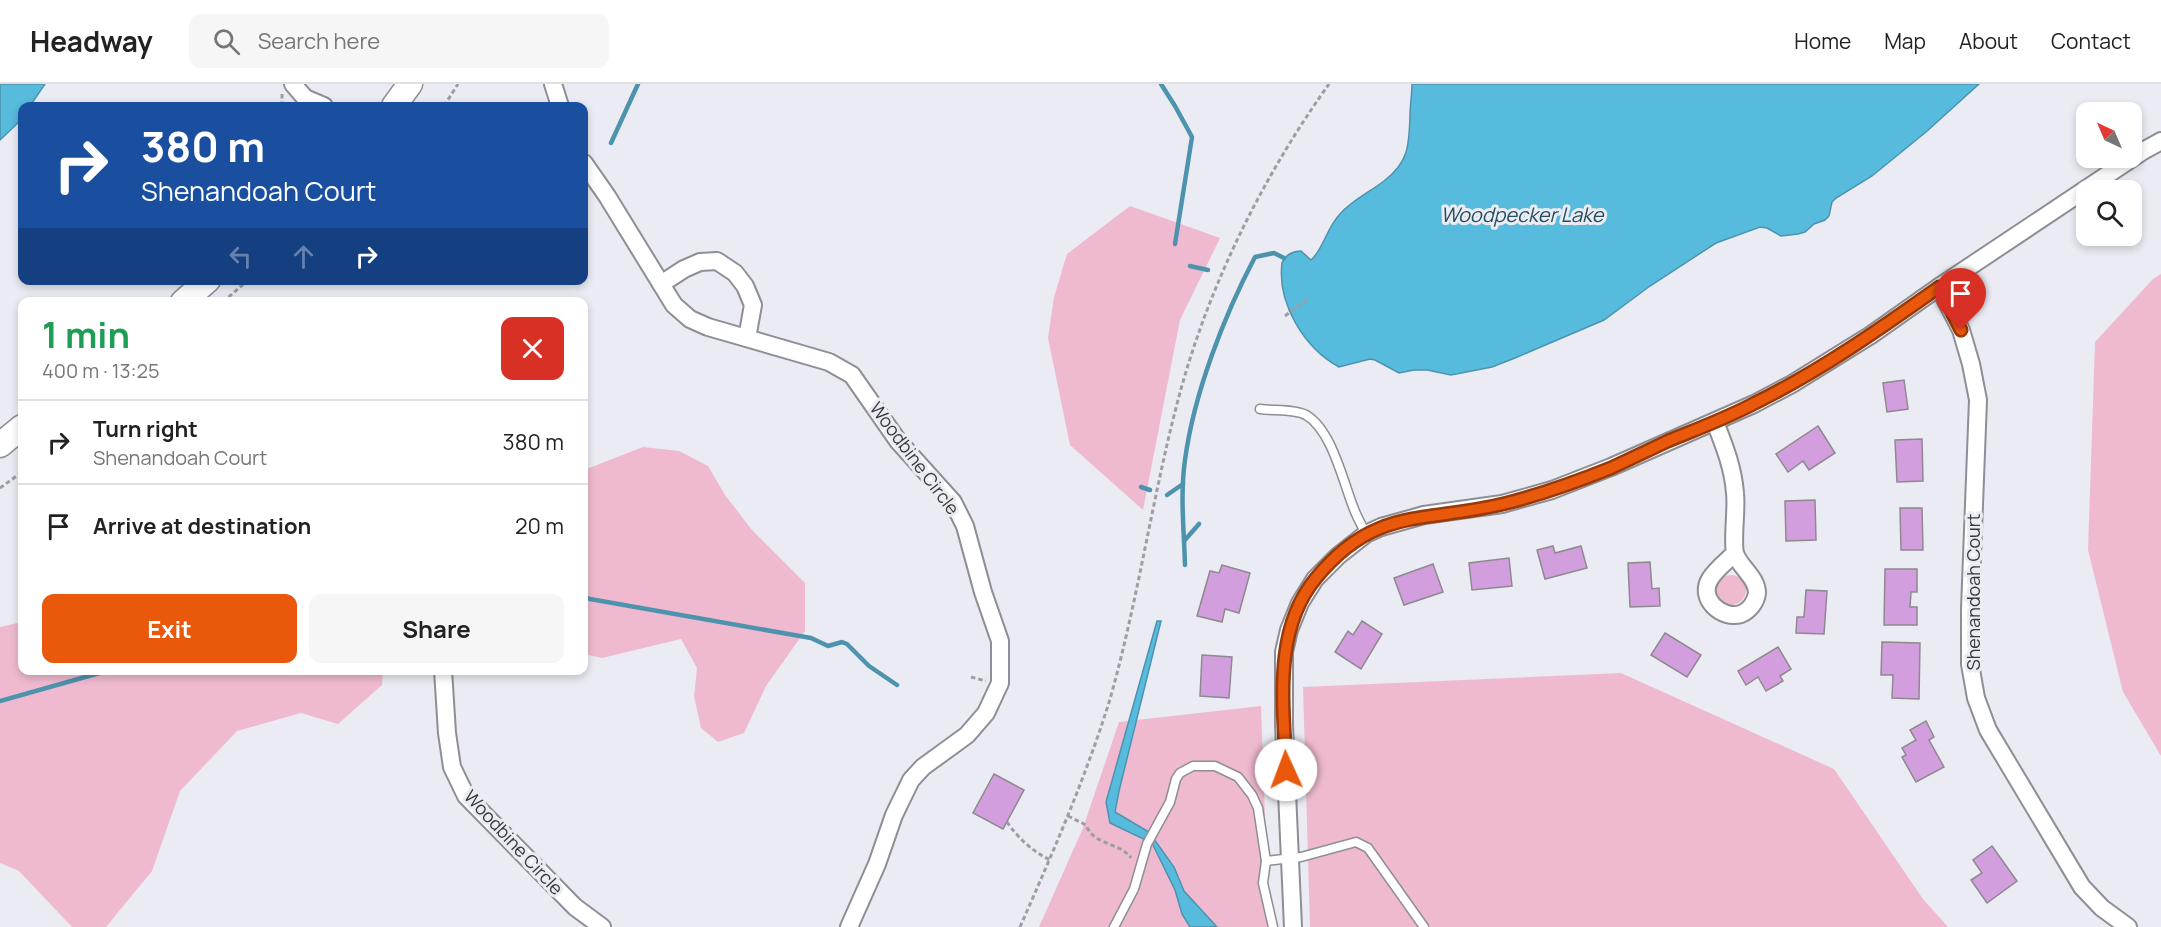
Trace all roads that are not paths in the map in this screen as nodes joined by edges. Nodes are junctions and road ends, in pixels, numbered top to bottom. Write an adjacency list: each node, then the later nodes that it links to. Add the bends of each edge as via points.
1 (293, 84): 4 (street)
2 (410, 84): 5 (main road)
3 (553, 84): 6 (street)
4 (307, 102)
5 (397, 102)
6 (559, 102)
7 (2161, 141): 11 (street)
8 (588, 168): 9 (street, Woodbine Circle)
9 (662, 284): 13 (street, Woodbine Circle, via 674,305 690,319); 13 (street, via 700,262 717,261 735,273 753,305)
10 (202, 285): 12 (main road)
11 (1939, 287): 15 (street, via 1792,384); 29 (street, Shenandoah Court, via 1961,330 1978,400 1970,609 1970,664 1976,698 1989,730 2082,887)
12 (189, 297)
13 (747, 338): 24 (street, Woodbine Circle, via 829,362 852,375 898,441 953,502 1000,641 999,683 986,713 967,735 911,780)
14 (1260, 410): 18 (lane, via 1299,413 1317,424 1329,441)
15 (1715, 422): 18 (street, via 1552,490 1502,504 1424,515); 19 (street, via 1728,455 1735,493)
16 (18, 431): 17 (main road)
17 (0, 445)
18 (1366, 534): 21 (street, via 1315,579 1289,630 1284,652 1284,725)
19 (1735, 553)
20 (443, 675): 23 (street, Woodbine Circle, via 452,767 466,796 575,907)
21 (1290, 859): 22 (lane); 27 (street); 28 (lane, via 1356,842 1363,844)
22 (1266, 861): 25 (lane, via 1260,817 1252,795 1238,777 1215,766 1193,766 1176,779 1170,802 1147,844 1136,883); 26 (lane, via 1263,883)
23 (602, 927)
24 (849, 927)
25 (1114, 927)
26 (1273, 927)
27 (1293, 927)
28 (1424, 927)
29 (2128, 927)

